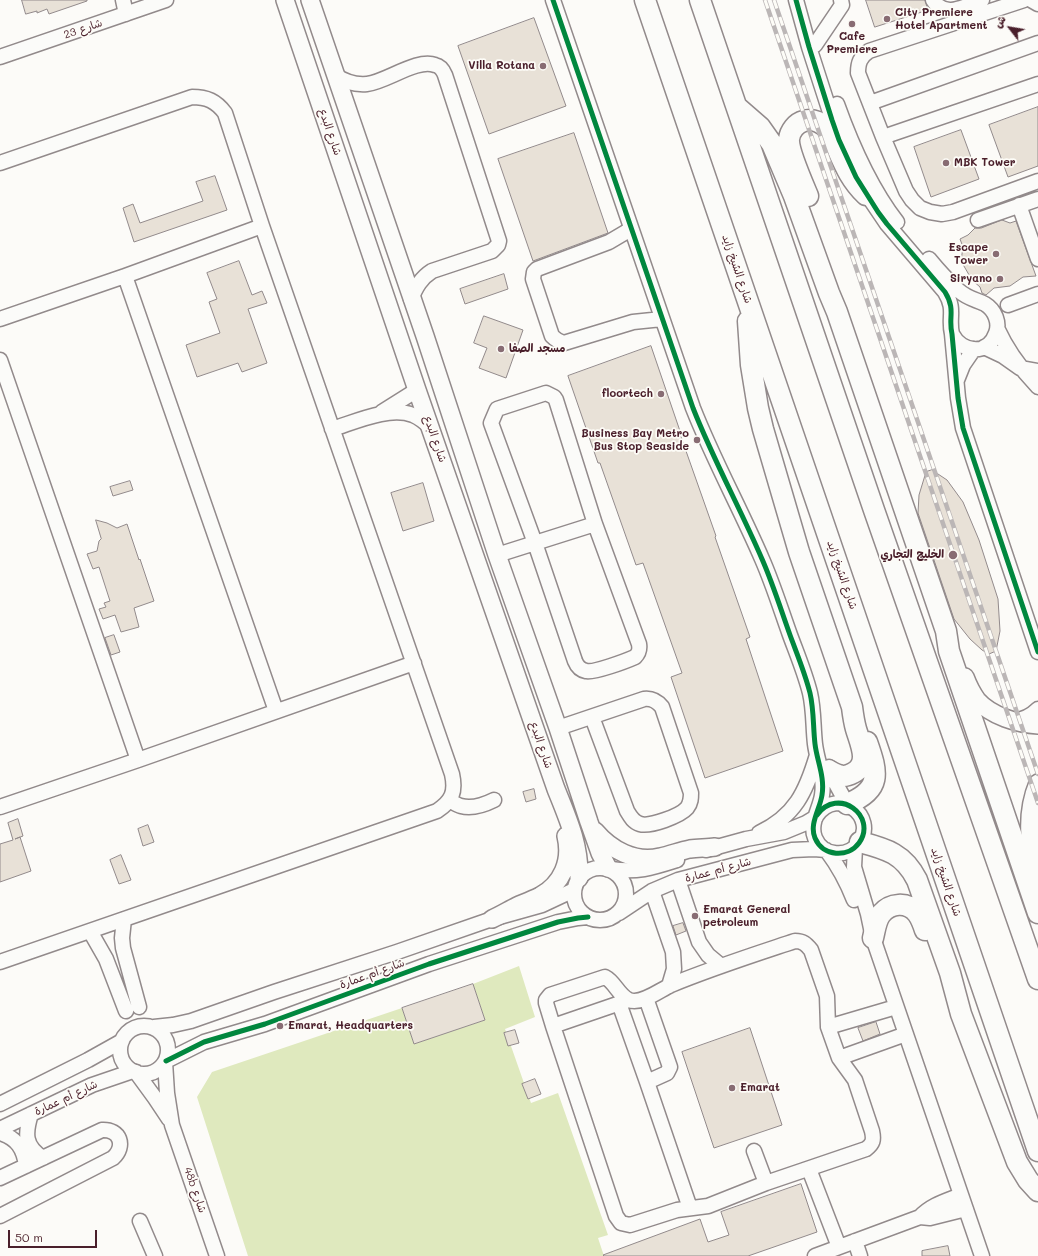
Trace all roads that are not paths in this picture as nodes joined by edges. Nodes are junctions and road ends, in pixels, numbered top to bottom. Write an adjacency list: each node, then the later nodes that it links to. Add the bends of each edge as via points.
1 (166, 0): 14 (street, شارع 23)
2 (285, 0): 50 (main road, شارع البدع)
3 (310, 0): 18 (main road, شارع البدع)
4 (552, 0): 30 (street)
5 (645, 0): 35 (highway, شارع الشيخ زايد)
6 (700, 0): 21 (highway)
7 (841, 0): 16 (street, via 842,5)
8 (933, 0): 9 (street, via 941,9 954,10)
9 (982, 0)
10 (1024, 0): 20 (street, via 863,55 858,73)
11 (1031, 0): 13 (street)
12 (797, 2): 16 (street); 25 (street, via 839,140)
13 (1038, 4)
14 (131, 6): 17 (street, شارع 23)
15 (1038, 43): 20 (street)
16 (815, 45): 36 (street, via 848,136 880,198 906,234 949,281 964,295)
17 (0, 57)
18 (335, 75): 34 (main road, شارع البدع); 34 (street, via 351,83 368,84 430,63 442,69 445,75 499,241 492,251 432,271 418,284)
19 (1038, 84): 22 (street)
20 (870, 103): 22 (street)
21 (737, 106): 38 (highway, via 760,127 772,144); 99 (highway, via 869,496)
22 (883, 137): 24 (street, via 906,191 920,208 930,212 953,212)
23 (0, 164): 29 (street, via 192,97 202,97 219,105 225,113)
24 (1038, 181)
25 (866, 195): 38 (highway, via 848,173 830,133 822,124 810,120 794,127 789,145 819,227); 39 (street, via 944,292 950,303)
26 (1038, 199): 27 (street)
27 (1019, 205): 28 (street); 31 (street)
28 (978, 220)
29 (262, 226): 32 (street); 53 (street)
30 (631, 229): 40 (street); 40 (street, via 604,244 534,272 533,279 552,336 564,343 633,322)
31 (1038, 259)
32 (125, 276): 41 (street); 63 (street)
33 (1038, 294): 37 (street)
34 (411, 299): 54 (main road, شارع البدع)
35 (748, 301): 61 (highway, via 751,366 763,429 799,552); 119 (highway, شارع الشيخ زايد)
36 (978, 302): 39 (street, via 963,305); 42 (street, via 985,304 996,315)
37 (1008, 305)
38 (838, 312): 58 (highway)
39 (952, 316): 43 (street)
40 (662, 318): 67 (street, via 702,432 769,574 807,681)
41 (0, 319)
42 (998, 330): 44 (street, via 990,343); 46 (street)
43 (952, 334): 44 (street, via 960,345); 48 (street)
44 (979, 348): 46 (street, via 1003,356); 48 (street, via 963,365)
45 (0, 360): 70 (street)
46 (1020, 368): 47 (street); 49 (street)
47 (1038, 371)
48 (956, 382): 59 (street, via 963,428)
49 (1038, 387)
50 (417, 390): 51 (street); 52 (main road, شارع البدع); 54 (main road, via 427,389 433,394 449,436)
51 (376, 415): 52 (street, via 394,412 408,414 421,419); 53 (street)
52 (431, 428): 73 (main road, شارع البدع)
53 (332, 429): 60 (street)
54 (462, 451): 57 (main road, شارع البدع)
55 (595, 524): 56 (street); 56 (street, via 640,650 635,657 618,663 590,671 577,666); 56 (street, via 556,400 550,394 541,394 497,409 491,423)
56 (535, 543): 57 (street)
57 (498, 555): 68 (main road, شارع البدع)
58 (946, 631): 65 (main road, via 975,697 984,706); 90 (highway, via 949,651)
59 (1038, 652)
60 (414, 663): 63 (street); 74 (street, via 452,774 454,785)
61 (852, 707): 71 (highway, via 862,750 862,764 856,772 846,777); 76 (highway, via 863,729 876,771 875,780 865,795)
62 (1038, 709): 65 (street, via 1027,718)
63 (276, 711): 70 (street)
64 (592, 717): 64 (street, via 644,699 652,699 659,704 691,793 690,804 686,809 667,819 647,824 635,821 627,811); 68 (street)
65 (1013, 720): 66 (main road)
66 (1038, 725)
67 (814, 726): 69 (street); 71 (street)
68 (558, 728): 79 (main road, شارع البدع)
69 (817, 754): 78 (street, via 823,791); 80 (street, via 805,789 790,811 774,825)
70 (138, 760): 77 (street)
71 (830, 771): 76 (street)
72 (1038, 783): 85 (main road, via 1032,799 1030,831)
73 (556, 789): 87 (main road, شارع البدع, via 577,845 580,867); 93 (main road, via 568,848 563,872 549,890)
74 (449, 800): 75 (street, via 462,806 484,805); 92 (street, via 437,811)
75 (494, 800)
76 (847, 804): 78 (street, via 830,804); 81 (street, via 859,813 863,820 863,835)
77 (0, 807)
78 (816, 816): 80 (street, شارع أم عمارة, via 784,832); 83 (street, via 813,832 815,839)
79 (589, 822): 82 (main road, via 609,846 639,858 650,859 690,849); 84 (main road, شارع البدع, via 600,853)
80 (746, 839): 82 (street, شارع أم عمارة)
81 (857, 845): 83 (street, via 842,854); 95 (street, via 854,867); 98 (highway, via 882,848 891,852 900,857 912,872)
82 (715, 847): 84 (street, شارع أم عمارة, via 642,870)
83 (826, 851): 86 (street, شارع أم عمارة, via 792,850); 95 (street, via 848,884 861,918)
84 (610, 869): 87 (street, via 591,869 584,873); 89 (street, via 617,873 626,885 626,900)
85 (1038, 877)
86 (678, 880): 88 (street, شارع أم عمارة); 97 (street, via 699,942 708,955)
87 (577, 884): 91 (street, via 576,903); 93 (street, شارع أم عمارة, via 542,905)
88 (652, 891): 89 (street, شارع أم عمارة); 100 (street, via 674,956 674,969)
89 (619, 913): 91 (street, via 601,920)
90 (1038, 913)
91 (588, 917): 110 (street, شارع أم عمارة, via 558,922 429,964 265,1024 204,1042)
92 (124, 919): 94 (street); 94 (street, via 122,938 133,1009)
93 (492, 919): 105 (street, شارع أم عمارة, via 191,1021)
94 (90, 931): 96 (street)
95 (873, 938): 98 (highway, via 877,922 885,909 900,904 908,906 919,916 935,957); 103 (street)
96 (0, 962)
97 (720, 965): 100 (street); 106 (street, via 795,941 807,944 827,996)
98 (950, 973): 125 (highway, via 962,1014 1017,1162)
99 (1038, 979)
100 (669, 986): 101 (street)
101 (646, 998): 102 (street); 112 (street, via 670,1066 667,1073)
102 (624, 1002): 104 (street); 104 (street, via 608,979 600,978 550,995 546,1003); 112 (street)
103 (896, 1007): 106 (street); 107 (street)
104 (553, 1026): 127 (street, via 618,1220 630,1225 665,1213)
105 (154, 1027): 108 (street, via 144,1025 134,1028); 110 (street, via 166,1038 168,1054)
106 (828, 1027): 109 (street)
107 (906, 1034): 109 (street); 126 (street)
108 (122, 1041): 111 (street, via 122,1059 128,1068); 113 (street, شارع أم عمارة)
109 (839, 1058): 122 (street, via 855,1080 874,1138 872,1145 866,1150)
110 (165, 1061): 111 (street, via 160,1068 152,1072); 115 (street, 48b شارع)
111 (135, 1072): 114 (street, شارع أم عمارة, via 92,1085); 115 (street, 48b شارع)
112 (647, 1082): 127 (street)
113 (0, 1104)
114 (31, 1114): 116 (street, شارع أم عمارة); 120 (street, via 27,1137 32,1149)
115 (172, 1125): 135 (street, 48b شارع)
116 (0, 1129)
117 (0, 1133): 121 (street, via 12,1138 21,1147)
118 (754, 1151): 124 (street)
119 (1038, 1151)
120 (43, 1158): 121 (street); 129 (street, via 102,1130 114,1132 120,1142 118,1154 113,1158)
121 (26, 1166): 123 (street)
122 (809, 1170): 124 (street); 133 (street)
123 (0, 1178)
124 (766, 1183): 127 (street, via 708,1206)
125 (1038, 1191)
126 (961, 1195): 128 (street); 130 (street, via 933,1206)
127 (690, 1208)
128 (966, 1209): 130 (street, via 930,1218); 138 (street)
129 (0, 1216)
130 (920, 1216): 132 (street)
131 (140, 1221): 134 (street)
132 (855, 1241): 133 (street); 137 (street)
133 (839, 1247): 136 (street)
134 (155, 1256)
135 (217, 1256)
136 (815, 1256)
137 (860, 1256)
138 (982, 1256)

